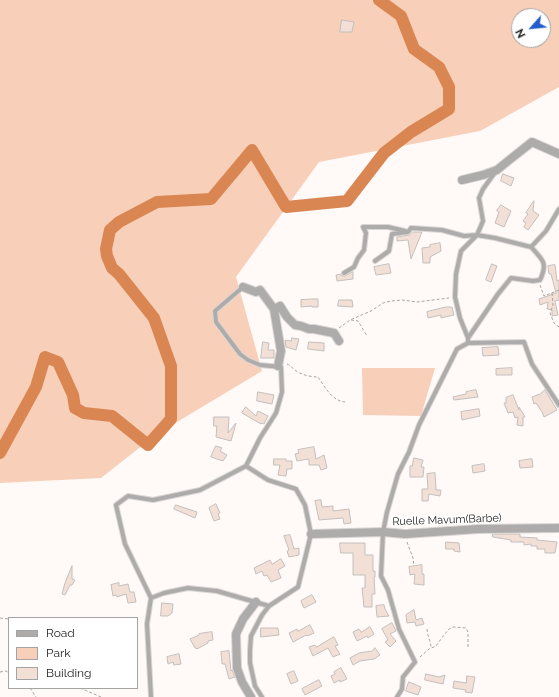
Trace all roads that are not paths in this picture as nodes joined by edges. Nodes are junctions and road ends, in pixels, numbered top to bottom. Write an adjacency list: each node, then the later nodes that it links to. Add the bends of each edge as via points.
1 (559, 154): 2 (street, via 532,142)
2 (497, 170): 3 (street); 6 (lane, via 482,189 479,198 483,221)
3 (462, 180)
4 (559, 209): 7 (lane, via 546,231)
5 (408, 232): 6 (lane, via 411,228 442,230 464,236); 8 (lane, via 392,234 389,251); 9 (lane, via 388,227 363,227 366,233 364,250 354,267)
6 (476, 235): 7 (lane); 12 (lane, via 461,250 456,274 455,297)
7 (531, 247): 12 (lane, via 543,260 544,271 540,280 511,278)
8 (375, 261)
9 (344, 273)
10 (244, 287): 11 (street, via 256,292 260,290); 15 (lane, via 215,311 216,322 240,354 248,360 260,364)
11 (274, 309): 13 (street, via 280,306 296,326 334,333); 15 (street)
12 (468, 338): 14 (lane)
13 (339, 341)
14 (468, 343): 16 (lane, via 524,342 532,364); 19 (lane, via 457,350 419,425 398,474)
15 (281, 364): 17 (lane, via 282,392 276,413)
16 (559, 404)
17 (246, 466): 20 (lane, via 268,480 296,490 305,505); 21 (lane, via 200,490 152,500 128,496 116,505 125,544)
18 (558, 529): 19 (street, Ruelle Mavum(Barbe), via 478,529 405,534)
19 (382, 532): 20 (street, Ruelle Mavum(Barbe)); 27 (lane, via 381,576 388,590 399,629 415,662 403,677 402,689)
20 (311, 534): 23 (lane, via 298,587)
21 (151, 598): 22 (lane, via 188,588 217,591); 24 (lane, via 147,624)
22 (256, 602): 23 (lane); 25 (street, via 243,619 236,634 237,668)
23 (269, 606): 26 (lane, via 251,636 250,663 255,686)
24 (151, 697)
25 (251, 697)
26 (262, 697)
27 (397, 697)

